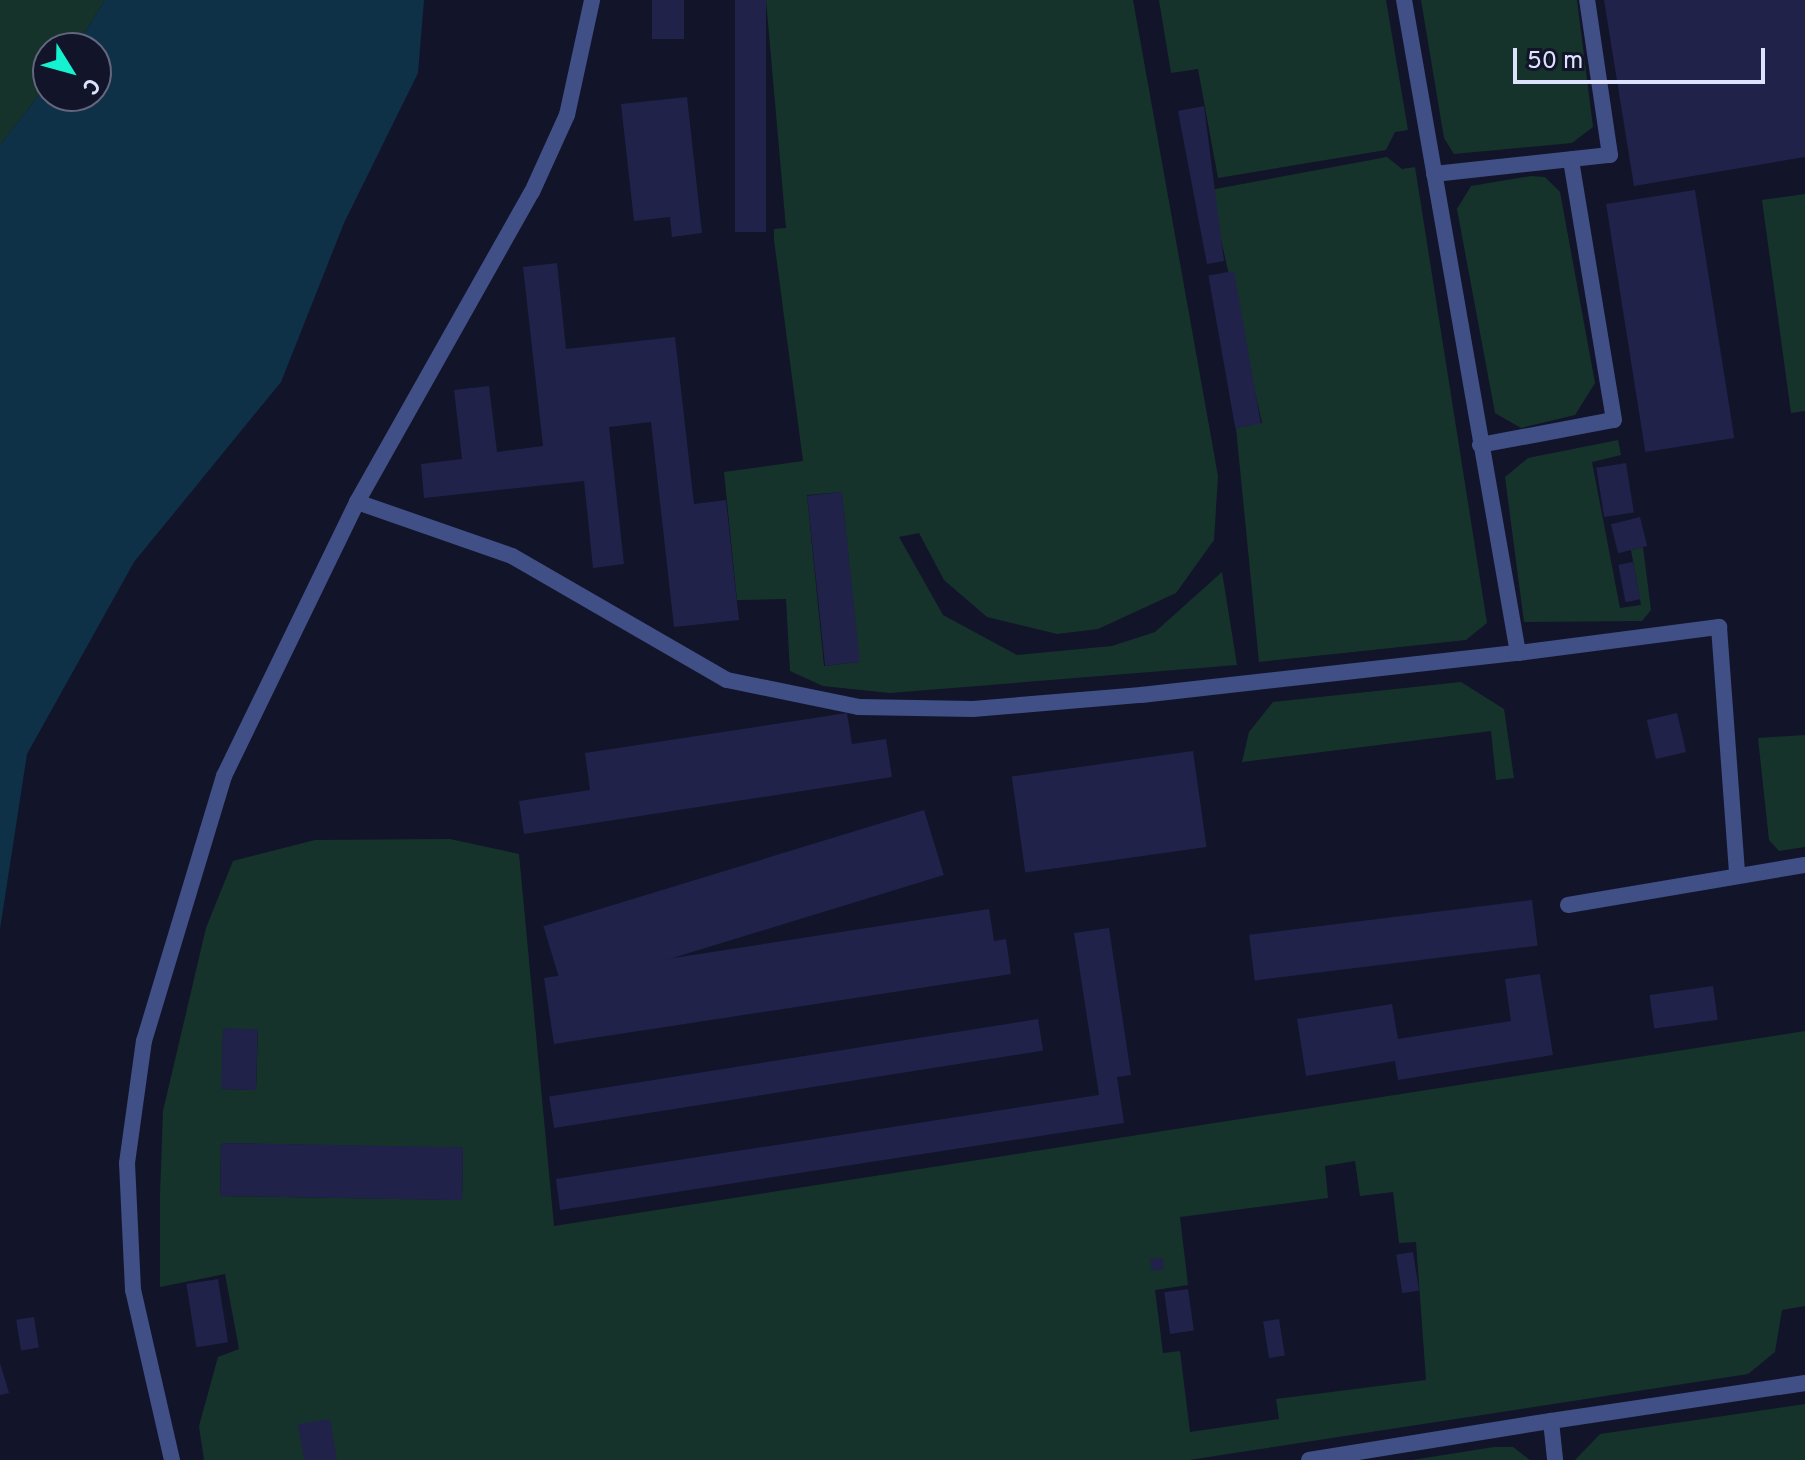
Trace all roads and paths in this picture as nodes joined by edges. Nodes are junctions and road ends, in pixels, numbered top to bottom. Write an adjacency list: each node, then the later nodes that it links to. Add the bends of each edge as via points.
1 (592, 0): 7 (lane, via 567,115 532,192)
2 (1404, 0): 5 (lane)
3 (1587, 0): 4 (lane, via 1610,155)
4 (1571, 160): 5 (lane); 6 (lane, via 1614,420)
5 (1434, 174): 6 (lane)
6 (1480, 445): 8 (lane)
7 (357, 502): 8 (lane, via 512,556 727,680 858,707 973,709 1126,697); 14 (lane, via 224,776 132,1098 133,1290)
8 (1518, 653): 10 (lane, via 1719,627)
9 (1805, 865): 10 (lane)
10 (1737, 875): 11 (lane)
11 (1568, 905)
12 (1805, 1383): 13 (lane)
13 (1551, 1421): 15 (lane); 16 (lane)
14 (172, 1460)
15 (1309, 1460)
16 (1555, 1460)

